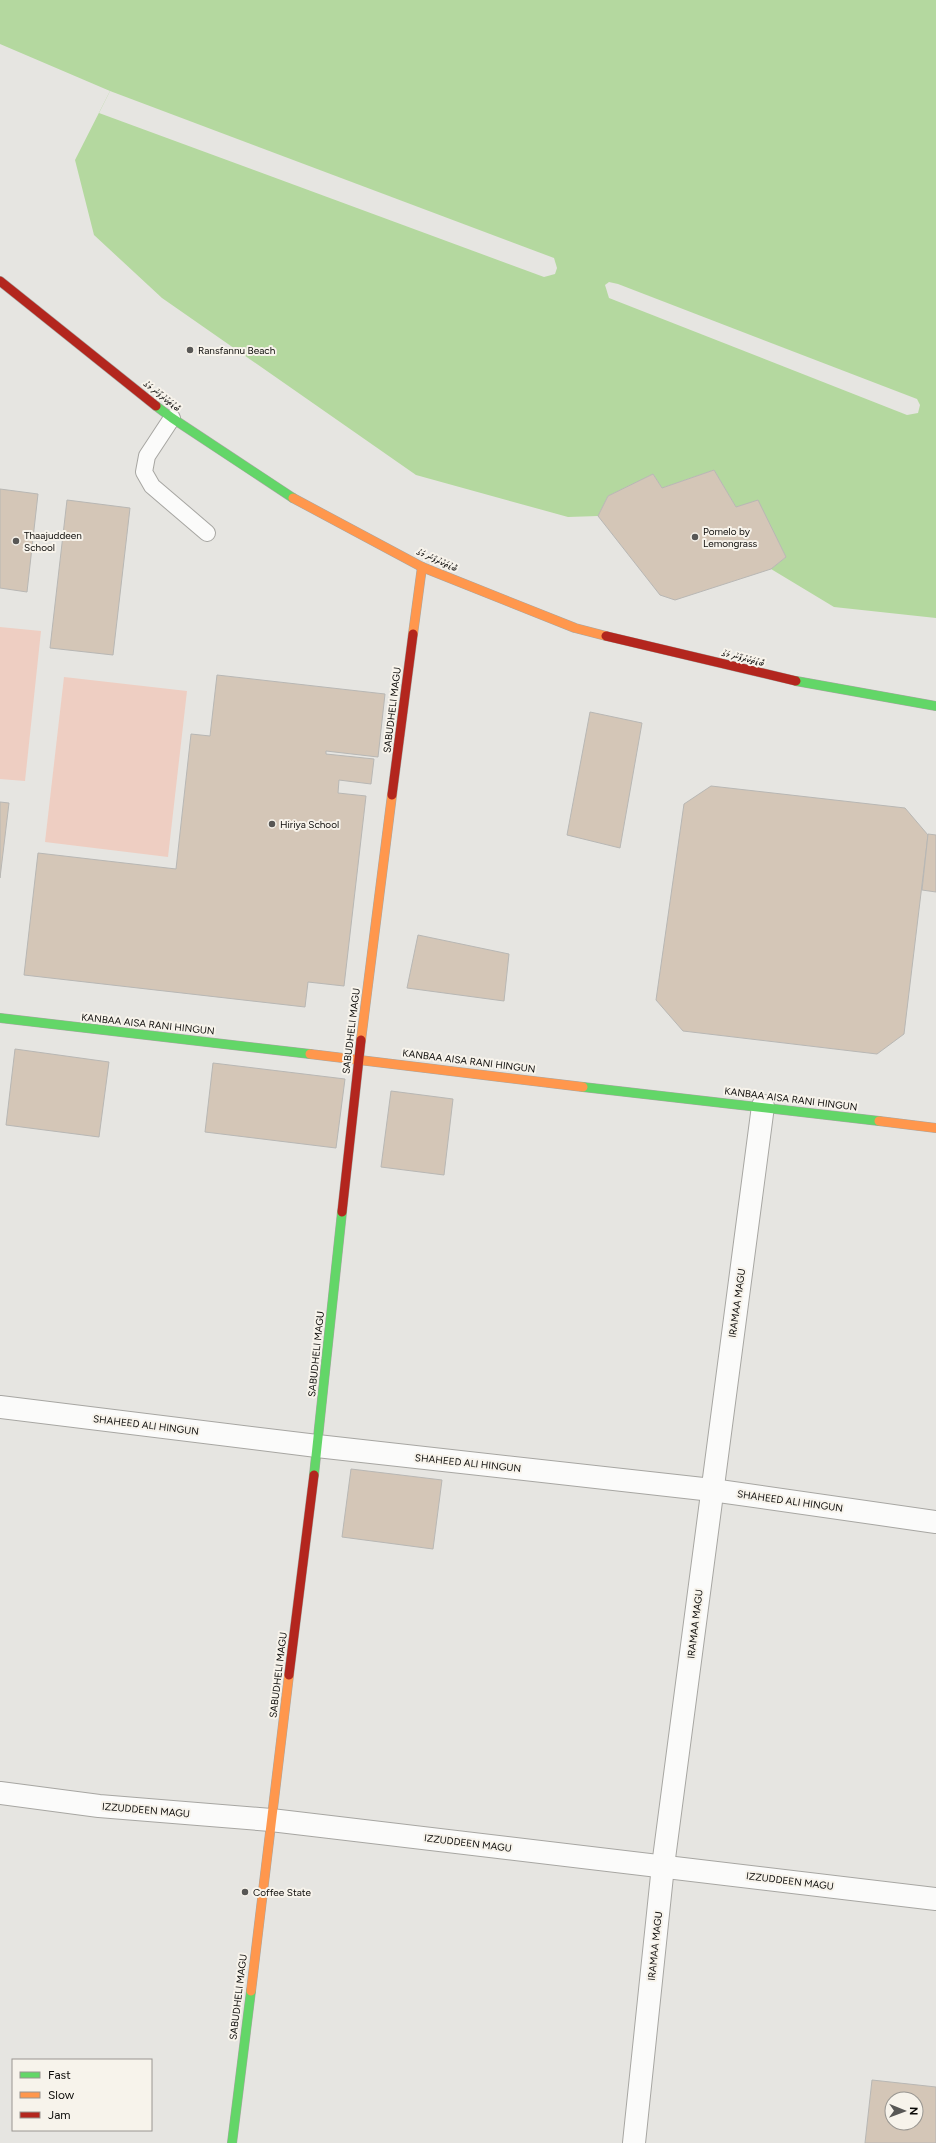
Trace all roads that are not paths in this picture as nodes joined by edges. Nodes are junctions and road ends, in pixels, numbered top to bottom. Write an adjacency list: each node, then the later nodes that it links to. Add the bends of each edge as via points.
1 (0, 281): 2 (street, ބޮޑުތަކުރުފާނު މަގު)
2 (172, 418): 3 (lane, via 147,456 144,472 152,486); 4 (street, ބޮޑުތަކުރުފާނު މަގު, via 296,500)
3 (207, 532)
4 (422, 567): 5 (street, ބޮޑުތަކުރުފާނު މަގު, via 575,628 774,677); 7 (street, SABUDHELI MAGU)
5 (936, 706)
6 (0, 1018): 7 (street, KANBAA AISA RANI HINGUN)
7 (358, 1059): 8 (street, KANBAA AISA RANI HINGUN); 11 (street, SABUDHELI MAGU)
8 (762, 1106): 9 (street, KANBAA AISA RANI HINGUN); 12 (street, IRAMAA MAGU)
9 (936, 1128)
10 (0, 1407): 11 (street, SHAHEED ALI HINGUN)
11 (317, 1446): 12 (street, SHAHEED ALI HINGUN); 15 (street, SABUDHELI MAGU)
12 (712, 1490): 13 (street, SHAHEED ALI HINGUN); 16 (street, IRAMAA MAGU)
13 (936, 1522)
14 (0, 1793): 15 (street, IZZUDDEEN MAGU, via 99,1806)
15 (271, 1820): 16 (street, IZZUDDEEN MAGU); 18 (street, SABUDHELI MAGU)
16 (663, 1866): 17 (street, IZZUDDEEN MAGU); 19 (street, IRAMAA MAGU)
17 (936, 1899)
18 (232, 2143)
19 (634, 2143)

